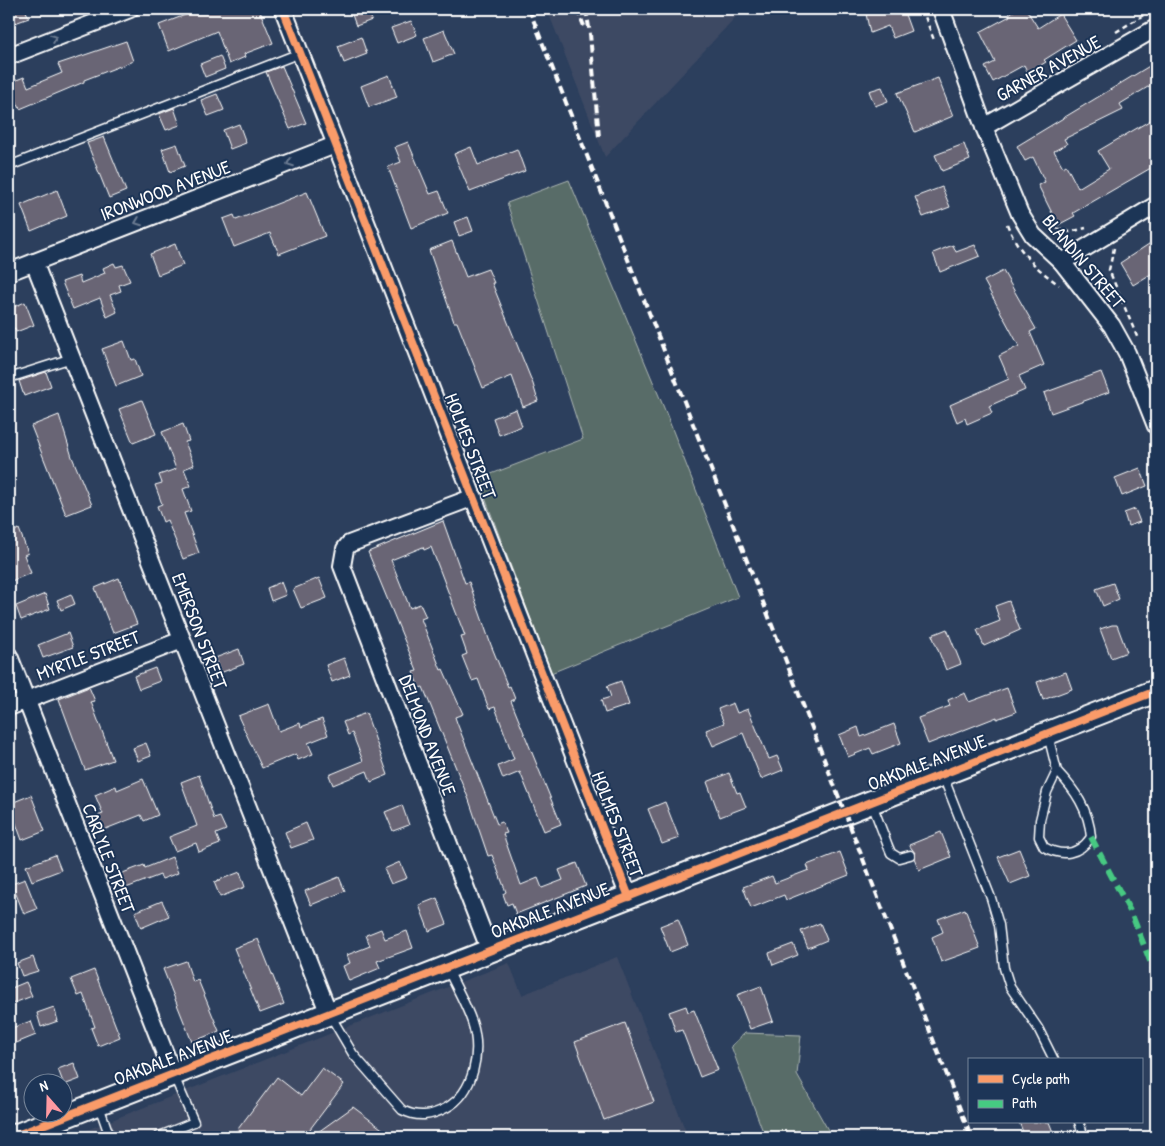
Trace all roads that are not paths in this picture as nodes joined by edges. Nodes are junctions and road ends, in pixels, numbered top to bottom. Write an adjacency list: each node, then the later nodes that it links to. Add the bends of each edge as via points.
1 (130, 9): 6 (street, one-way to 1)
2 (283, 9): 5 (street, HOLMES STREET)
3 (941, 9): 7 (street, BLANDIN STREET)
4 (1156, 28): 7 (street, GARNER AVENUE)
5 (300, 53): 8 (street, HOLMES STREET); 9 (lane)
6 (9, 56)
7 (984, 127): 12 (street, BLANDIN STREET, via 1023,219 1034,235)
8 (335, 146): 11 (street, IRONWOOD AVENUE, one-way to 11); 17 (street, HOLMES STREET)
9 (9, 166)
10 (1156, 205): 12 (street)
11 (34, 262): 13 (street, IRONWOOD AVENUE); 14 (street, EMERSON STREET)
12 (1062, 262): 16 (street, BLANDIN STREET, via 1094,300 1121,340)
13 (9, 272)
14 (72, 358): 15 (lane); 18 (street, EMERSON STREET)
15 (9, 378)
16 (1156, 426)
17 (474, 497): 28 (street, HOLMES STREET); 29 (street, DELMOND AVENUE, via 359,540 345,549 342,566)
18 (182, 640): 21 (street, MYRTLE STREET); 31 (street, EMERSON STREET)
19 (9, 656): 21 (street, CARLYLE STREET)
20 (1156, 691): 23 (street, OAKDALE AVENUE)
21 (26, 700): 22 (street, MYRTLE STREET); 33 (street, CARLYLE STREET)
22 (9, 707)
23 (1048, 733): 24 (lane); 25 (street, OAKDALE AVENUE)
24 (1057, 770): 24 (lane, via 1047,792 1039,837 1044,847 1060,854 1081,849 1090,836 1085,809)
25 (942, 774): 26 (street, OAKDALE AVENUE); 32 (lane, via 991,898 1010,987 1038,1028)
26 (871, 802): 27 (lane, via 892,853 899,858); 28 (street, OAKDALE AVENUE)
27 (910, 855)
28 (629, 896): 29 (street, OAKDALE AVENUE)
29 (490, 951): 30 (street, OAKDALE AVENUE)
30 (447, 967): 31 (street, OAKDALE AVENUE); 31 (lane, via 472,1023 476,1053 463,1094 438,1112 423,1116 402,1110 353,1054)
31 (329, 1014): 33 (street, OAKDALE AVENUE)
32 (1053, 1058)
33 (173, 1074): 34 (street, OAKDALE AVENUE); 38 (lane, via 194,1122)
34 (98, 1104): 36 (street, OAKDALE AVENUE); 37 (lane)
35 (1080, 1124): 39 (lane)
36 (12, 1132)
37 (110, 1137)
38 (157, 1137)
39 (1084, 1137)

